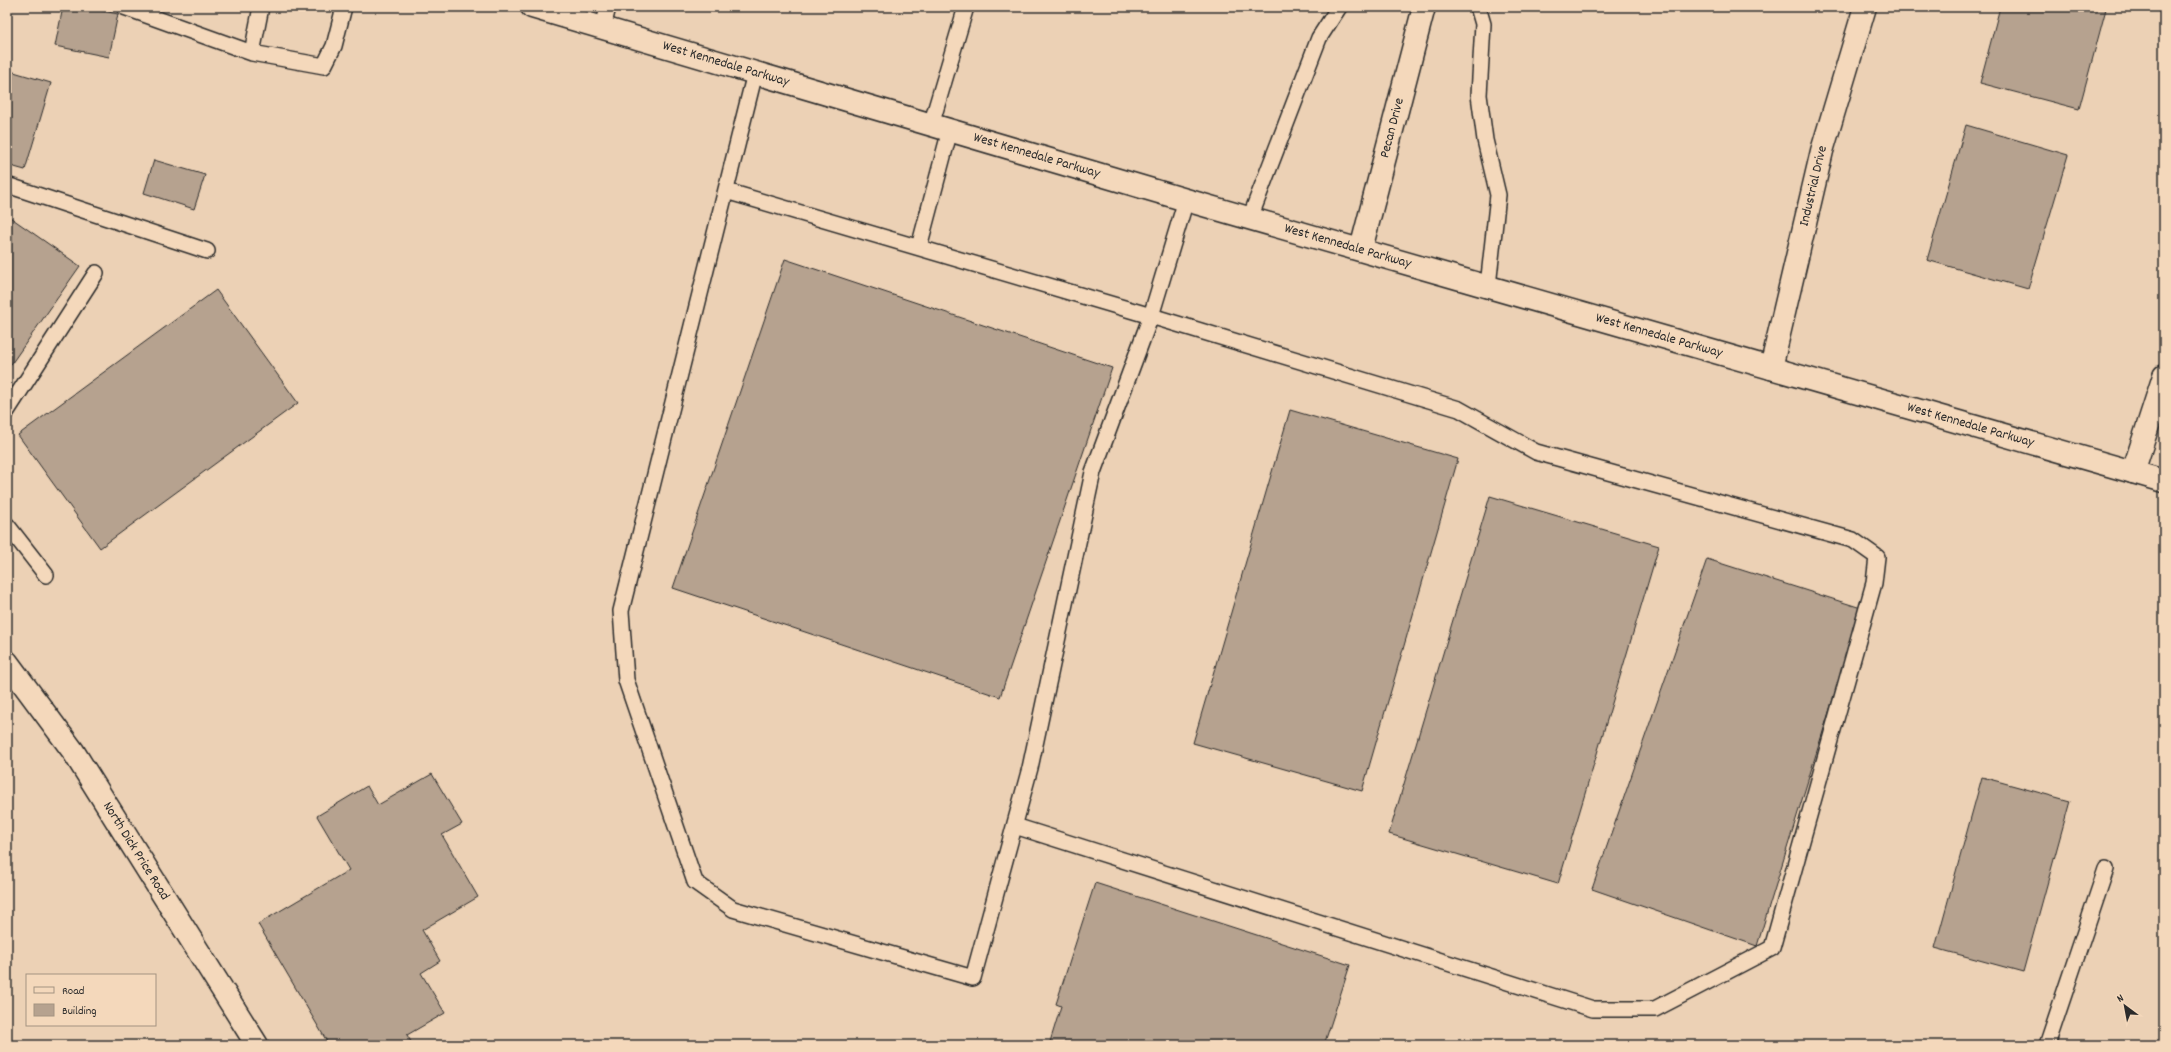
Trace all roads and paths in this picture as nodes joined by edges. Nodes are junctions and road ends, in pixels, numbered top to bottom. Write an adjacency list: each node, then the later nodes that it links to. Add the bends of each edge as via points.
1 (124, 7): 12 (lane)
2 (261, 7): 12 (lane)
3 (344, 7): 12 (lane, via 334,46 324,66)
4 (532, 7): 11 (main road, West Kennedale Parkway)
5 (608, 7): 11 (lane)
6 (966, 7): 14 (lane)
7 (1339, 7): 18 (lane, via 1319,38)
8 (1424, 7): 20 (main road, Pecan Drive)
9 (1478, 7): 23 (lane, via 1483,24 1479,95 1485,140 1498,194)
10 (1865, 7): 25 (main road, Industrial Drive, via 1822,152)
11 (603, 28): 13 (main road, West Kennedale Parkway)
12 (252, 53)
13 (755, 73): 14 (main road, West Kennedale Parkway); 16 (lane)
14 (940, 128): 17 (main road, West Kennedale Parkway); 19 (lane)
15 (7, 185): 21 (lane)
16 (726, 191): 19 (lane); 33 (lane, via 621,611 626,680 695,882 734,909 973,978)
17 (1186, 200): 18 (main road, West Kennedale Parkway); 24 (lane)
18 (1250, 218): 20 (main road, West Kennedale Parkway)
19 (919, 247): 24 (lane)
20 (1361, 249): 23 (main road, West Kennedale Parkway)
21 (207, 251)
22 (96, 272): 27 (lane)
23 (1488, 286): 25 (main road, West Kennedale Parkway)
24 (1151, 316): 33 (lane, via 1093,472 1030,768); 33 (lane, via 1459,410 1536,452 1853,540 1877,557 1874,583 1772,948 1655,1009 1593,1009)
25 (1771, 368): 28 (main road, West Kennedale Parkway)
26 (2164, 376): 28 (main road)
27 (7, 411)
28 (2133, 472): 29 (main road, West Kennedale Parkway)
29 (2164, 481)
30 (7, 525): 31 (lane)
31 (46, 575)
32 (7, 662): 35 (main road, North Dick Price Road, via 73,751)
33 (1015, 826)
34 (2106, 869): 36 (lane)
35 (257, 1045)
36 (2047, 1045)

